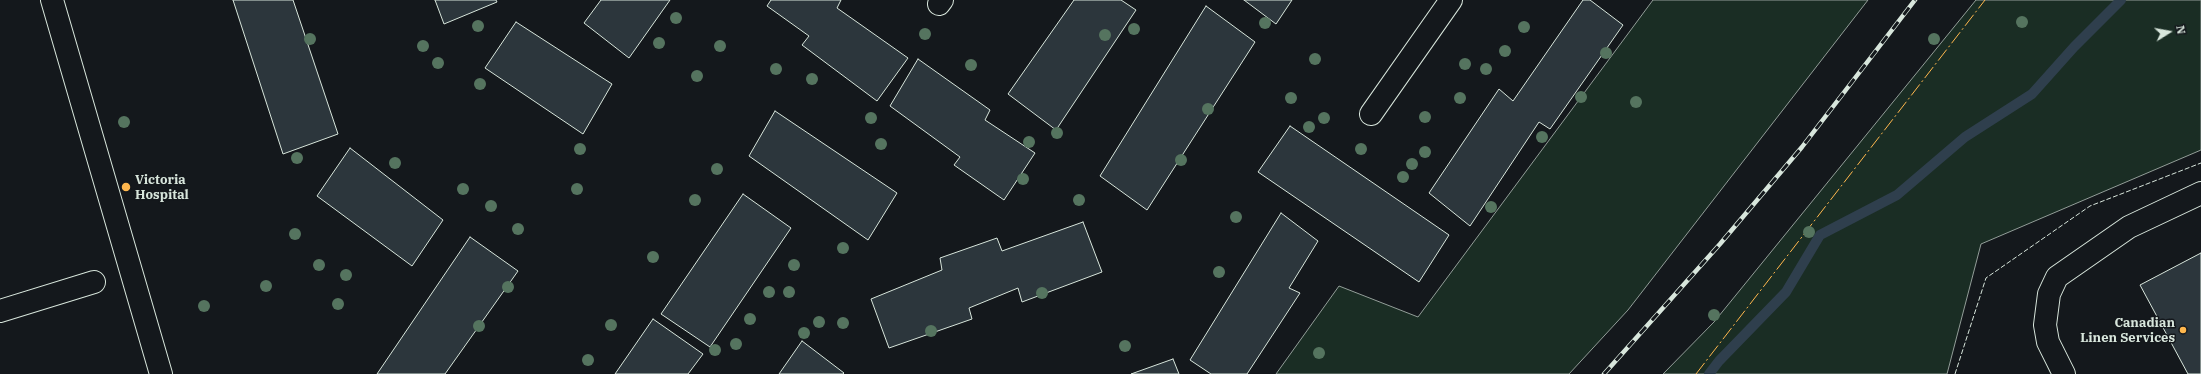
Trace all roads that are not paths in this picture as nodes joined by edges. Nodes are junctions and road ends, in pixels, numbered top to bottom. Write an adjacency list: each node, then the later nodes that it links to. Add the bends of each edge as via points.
1 (52, 0): 7 (lane)
2 (1451, 0): 3 (lane)
3 (1371, 114)
4 (2201, 193): 8 (lane, via 2129,228 2057,277 2049,294 2045,325 2048,342)
5 (94, 282): 6 (lane)
6 (0, 311)
7 (161, 374)
8 (2064, 374)

